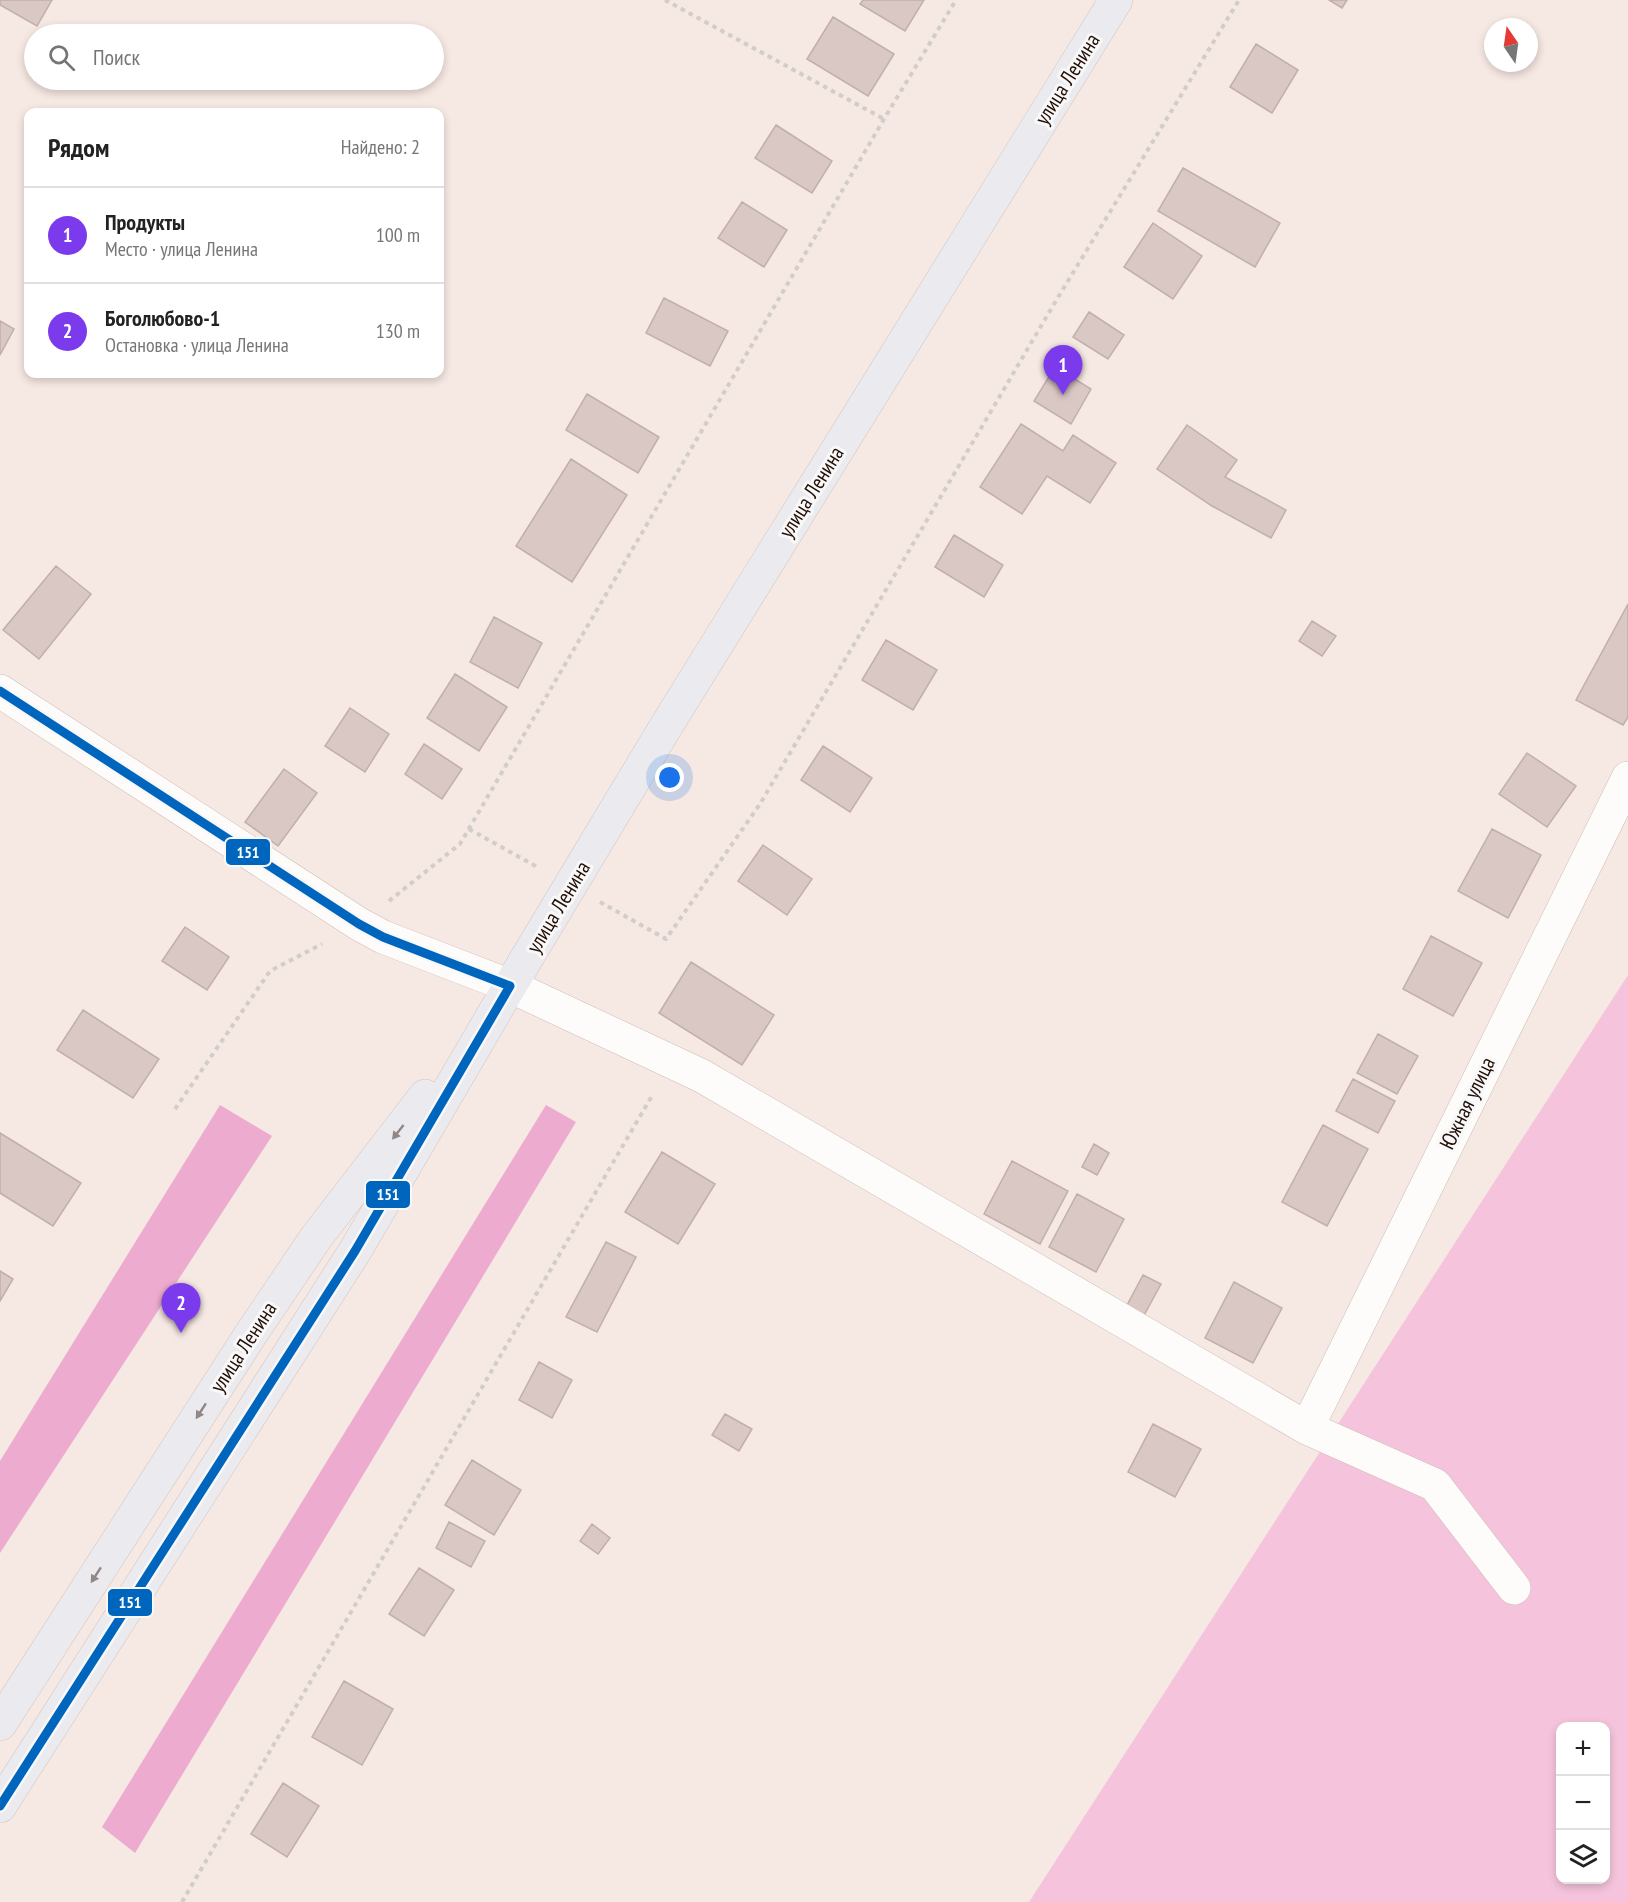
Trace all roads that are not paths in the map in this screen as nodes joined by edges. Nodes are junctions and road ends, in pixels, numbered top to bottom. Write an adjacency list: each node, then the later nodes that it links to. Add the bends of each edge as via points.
1 (1116, 0): 4 (highway, улица Ленина)
2 (0, 692): 4 (street, via 359,924)
3 (1628, 778): 5 (street, Южная улица)
4 (510, 986): 5 (street, via 702,1076); 7 (highway, улица Ленина, one-way to 7, via 315,1239); 8 (highway, улица Ленина, via 355,1251)
5 (1306, 1428): 6 (street, via 1435,1485)
6 (1514, 1588)
7 (0, 1724)
8 (0, 1806)

